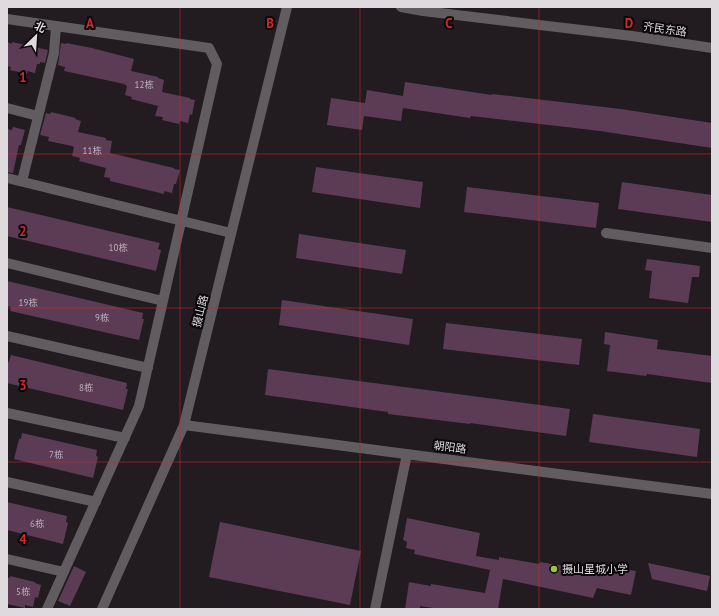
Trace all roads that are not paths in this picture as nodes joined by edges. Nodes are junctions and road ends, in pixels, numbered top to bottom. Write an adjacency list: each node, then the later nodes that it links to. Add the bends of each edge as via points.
1 (287, 7): 11 (street, 摄山路)
2 (401, 7): 5 (street, 齐民东路)
3 (7, 19): 4 (street)
4 (56, 26): 7 (street, via 54,53); 10 (street, via 209,48 217,64)
5 (712, 48)
6 (7, 108): 7 (street)
7 (38, 116): 9 (street)
8 (7, 178): 9 (street)
9 (22, 181): 10 (street)
10 (182, 220): 11 (street); 15 (street)
11 (232, 233): 19 (street, 摄山路)
12 (606, 233): 13 (street)
13 (712, 248)
14 (7, 263): 15 (street)
15 (164, 301): 17 (street)
16 (7, 336): 17 (street)
17 (148, 368): 20 (street, via 139,406)
18 (7, 413): 20 (street)
19 (184, 425): 21 (street, 朝阳路); 28 (street, 摄山路)
20 (125, 438): 24 (street)
21 (407, 454): 23 (street, 朝阳路); 29 (street)
22 (7, 482): 24 (street)
23 (712, 494)
24 (96, 502): 26 (street)
25 (7, 559): 26 (street)
26 (64, 572): 27 (street)
27 (47, 609)
28 (102, 609)
29 (375, 609)

